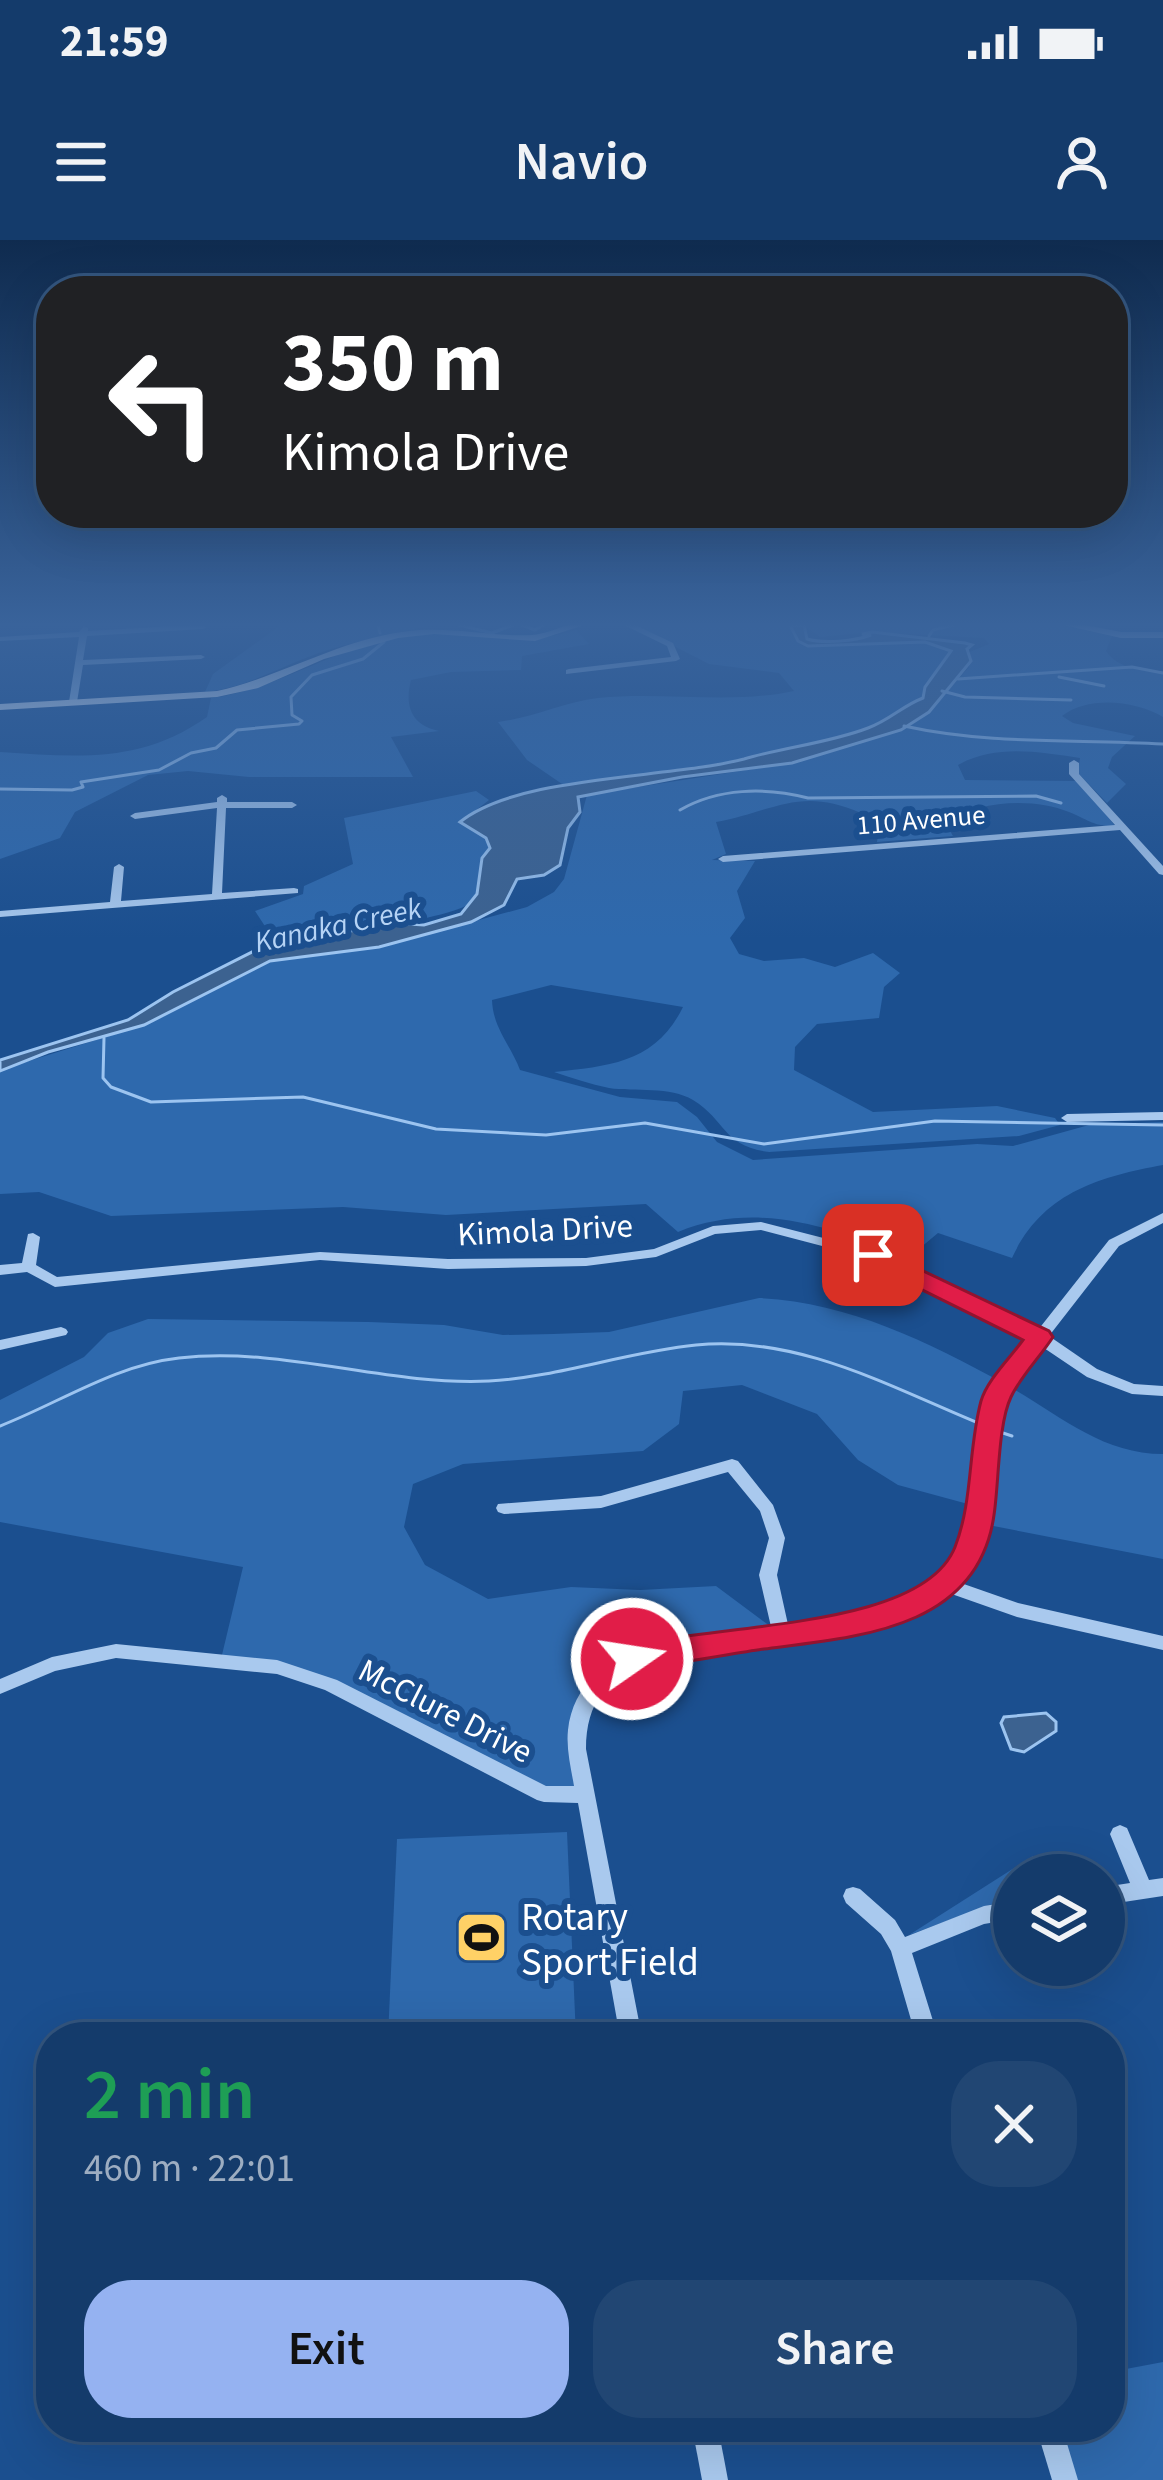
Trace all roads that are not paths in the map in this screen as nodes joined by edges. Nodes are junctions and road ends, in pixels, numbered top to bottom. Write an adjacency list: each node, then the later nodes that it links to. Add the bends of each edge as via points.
1 (1074, 763): 5 (street, via 1074,774)
2 (221, 802): 3 (street); 4 (street); 10 (street)
3 (292, 806)
4 (136, 816)
5 (1123, 827): 6 (street, 110 Avenue); 8 (street)
6 (724, 859)
7 (119, 867): 11 (street)
8 (1163, 872)
9 (294, 891): 10 (street)
10 (217, 897): 11 (street)
11 (115, 905): 12 (street)
12 (0, 914)
13 (1163, 1115): 14 (street)
14 (1067, 1118)
15 (1163, 1217): 20 (street, via 1114,1243)
16 (33, 1238): 17 (street)
17 (29, 1267): 18 (street, Kimola Drive); 20 (street, Kimola Drive, via 55,1282 320,1256 586,1262 761,1226 855,1248)
18 (0, 1270)
19 (61, 1331): 21 (street)
20 (1039, 1337): 22 (street, Kimola Drive, via 1111,1381); 24 (street, via 996,1398 974,1540)
21 (0, 1346)
22 (1163, 1391)
23 (504, 1508): 25 (street, via 601,1502 732,1465 767,1508 777,1538 768,1575)
24 (946, 1585): 25 (street, McClure Drive, via 876,1622); 26 (street)
25 (782, 1635): 28 (street, McClure Drive, via 655,1651 607,1675 577,1722)
26 (1163, 1643)
27 (0, 1687): 28 (street, McClure Drive, via 52,1664 116,1651 277,1667 342,1690 547,1796)
28 (585, 1795): 34 (street)
29 (1120, 1834): 30 (street)
30 (1153, 1888)
31 (853, 1896): 33 (street)
32 (993, 1914): 33 (street)
33 (899, 1948): 35 (street)
34 (629, 2022)
35 (922, 2022)
36 (708, 2442): 38 (street)
37 (1054, 2442): 39 (street)
38 (716, 2480)
39 (1065, 2480)

